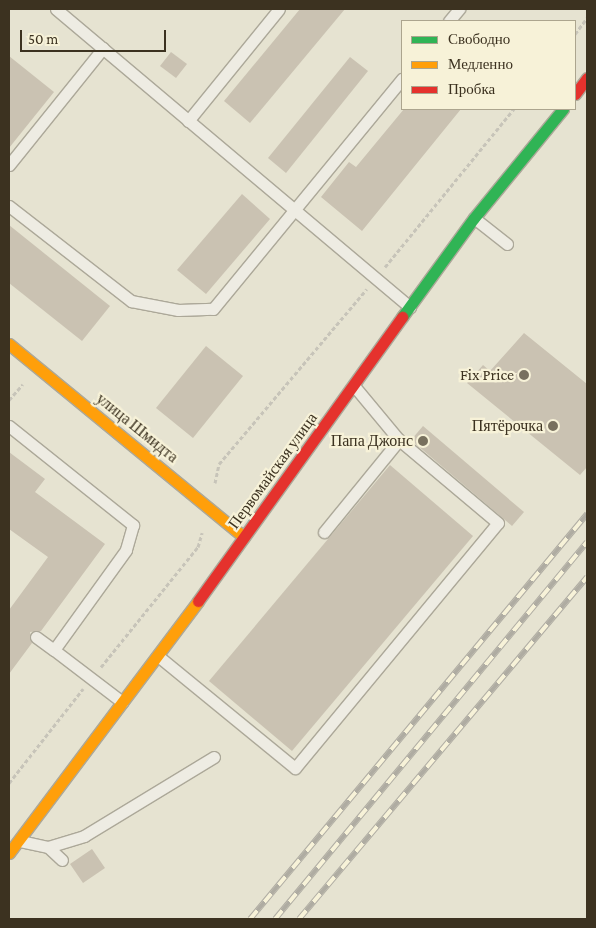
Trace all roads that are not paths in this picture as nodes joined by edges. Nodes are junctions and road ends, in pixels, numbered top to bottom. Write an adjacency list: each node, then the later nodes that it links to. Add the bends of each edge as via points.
1 (56, 9): 5 (lane)
2 (280, 9): 10 (lane)
3 (459, 9): 4 (lane)
4 (450, 20)
5 (103, 48): 10 (lane); 11 (lane)
6 (587, 78): 8 (main road)
7 (401, 80): 13 (lane)
8 (576, 93)
9 (562, 110): 14 (main road, Первомайская улица)
10 (188, 121): 13 (lane)
11 (9, 165)
12 (9, 206): 13 (lane, via 131,301 178,310 213,309)
13 (295, 211): 16 (lane)
14 (474, 218): 15 (lane); 16 (main road, Первомайская улица)
15 (507, 244)
16 (411, 308): 18 (main road, Первомайская улица)
17 (9, 344): 22 (main road, улица Шмидта)
18 (355, 387): 20 (lane); 22 (main road, Первомайская улица)
19 (9, 426): 24 (lane, via 132,525 126,550)
20 (399, 440): 21 (lane); 25 (lane, via 498,523 295,768)
21 (324, 532)
22 (244, 537): 25 (main road, Первомайская улица)
23 (36, 637): 24 (lane)
24 (54, 650): 26 (lane)
25 (158, 656): 26 (main road, Первомайская улица)
26 (122, 702): 28 (main road, Первомайская улица)
27 (214, 757): 29 (lane, via 84,836)
28 (18, 840): 29 (lane); 30 (main road, Первомайская улица)
29 (48, 846): 31 (lane)
30 (9, 853)
31 (62, 860)

